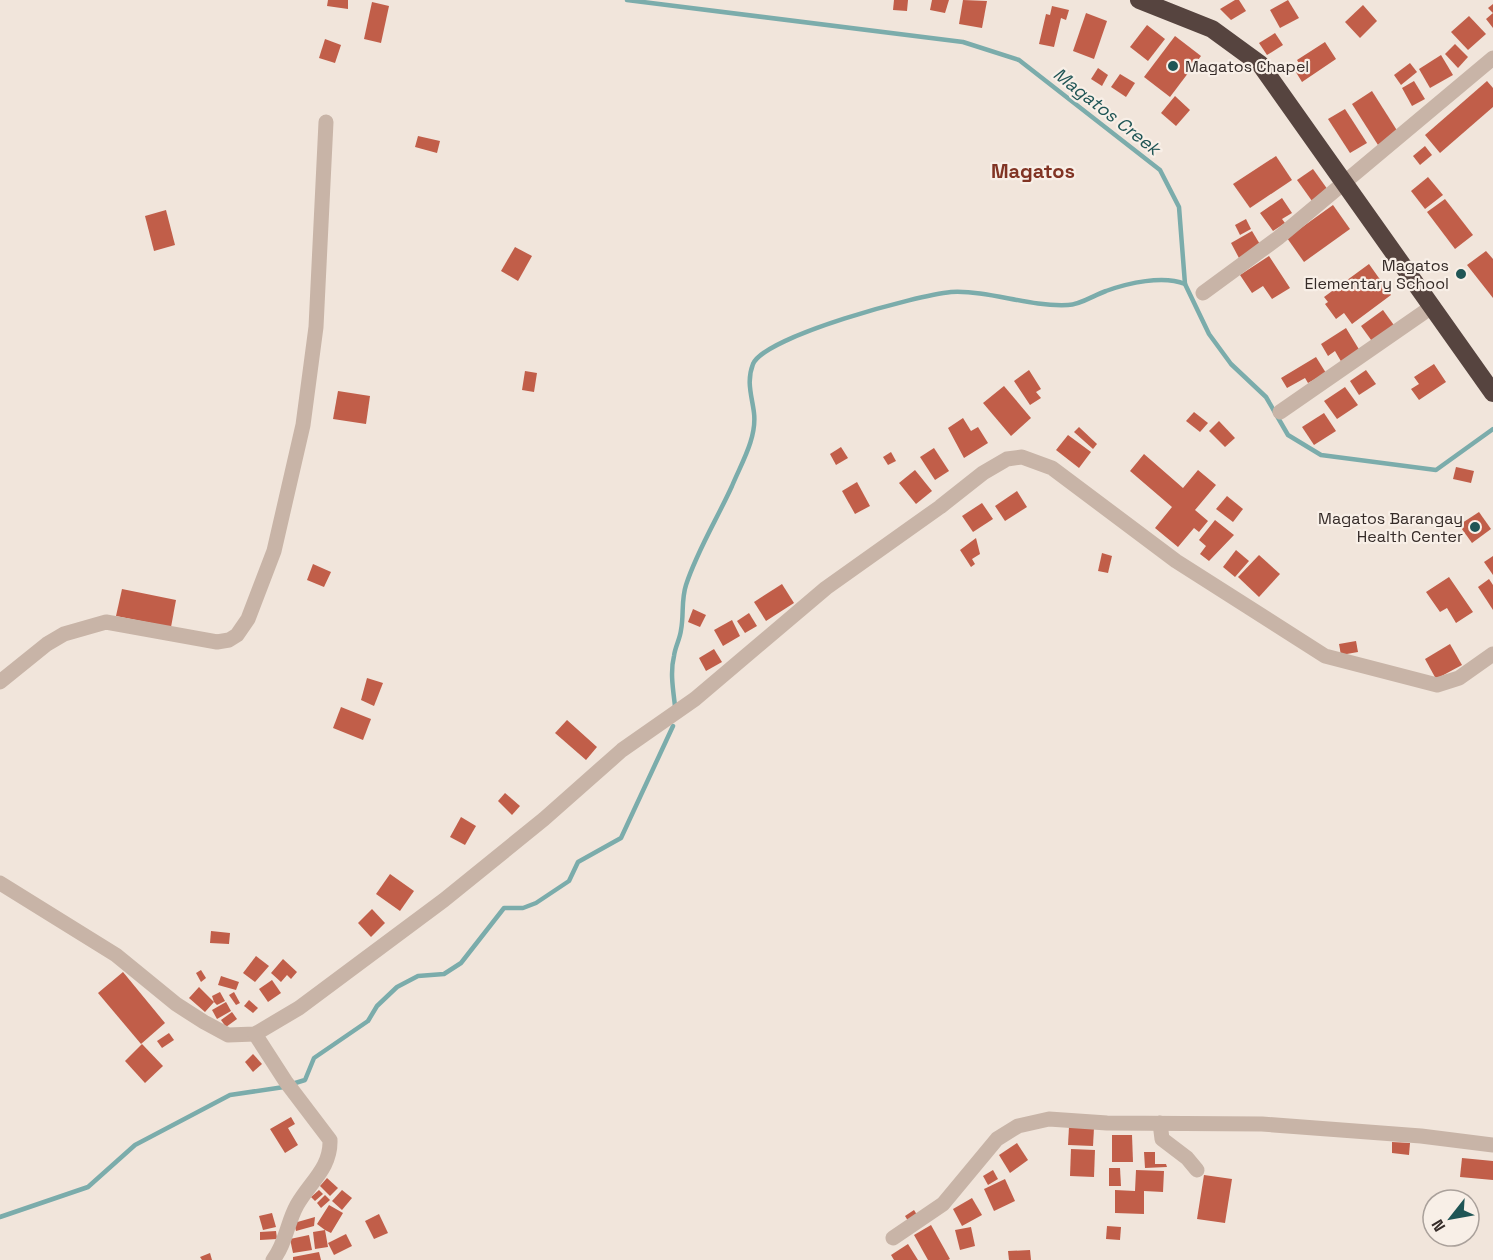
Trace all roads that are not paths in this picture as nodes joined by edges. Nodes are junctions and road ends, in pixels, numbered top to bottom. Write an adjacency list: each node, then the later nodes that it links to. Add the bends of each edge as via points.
1 (1139, 0): 4 (highway, via 1212,29 1260,64)
2 (1493, 58): 4 (street)
3 (326, 122): 10 (street, via 316,327 303,425 274,551 248,619 237,636 217,642 106,622 55,639)
4 (1345, 183): 5 (street); 6 (highway)
5 (1203, 293)
6 (1433, 306): 7 (highway); 8 (street)
7 (1493, 393)
8 (1280, 412)
9 (1493, 654): 12 (street, via 1459,678 1437,685 1325,656 1176,561 1052,468 1022,457 1007,459 982,473 921,522 826,588 695,699 622,750 444,900 299,1008)
10 (0, 682)
11 (0, 883): 12 (street, via 116,955 204,1022 228,1035)
12 (255, 1035): 17 (street, via 330,1140 322,1172 298,1203 282,1247)
13 (1160, 1123): 14 (street, via 1262,1125); 15 (street, via 1162,1139); 16 (street, via 1049,1119 1018,1126 990,1146 943,1204)
14 (1493, 1145)
15 (1197, 1170)
16 (893, 1238)
17 (273, 1260)

